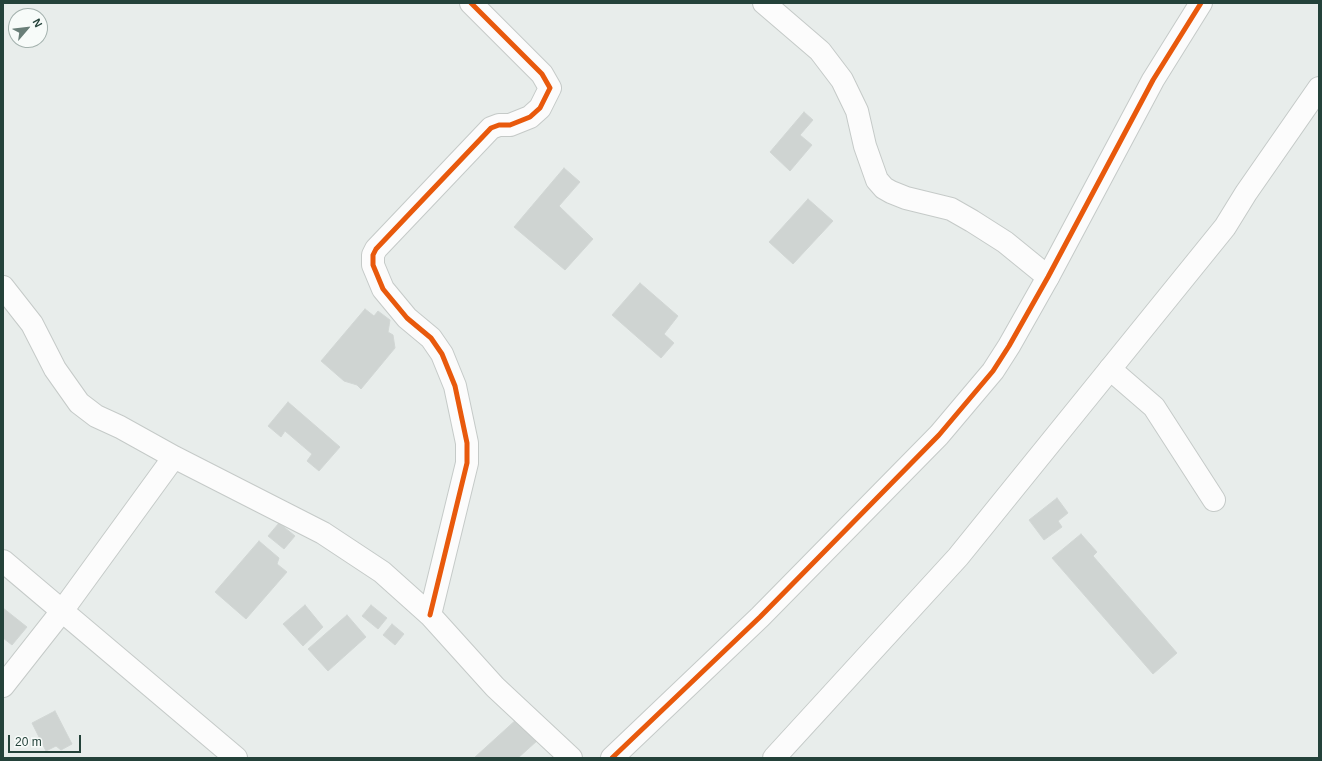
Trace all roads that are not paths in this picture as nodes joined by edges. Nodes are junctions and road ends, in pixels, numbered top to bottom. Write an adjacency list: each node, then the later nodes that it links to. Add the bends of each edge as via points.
1 (471, 3): 12 (street, via 542,74 550,88 546,100 530,117 510,125 491,128 373,255 372,266 383,289 407,318 431,338 442,354 455,386 467,443 467,462)
2 (764, 3): 5 (street, via 820,51 842,80 857,111 865,146 877,180 884,188 906,198 951,210 972,220 1005,242)
3 (1201, 3): 5 (street, via 1153,80)
4 (1319, 88): 7 (street, via 1224,227)
5 (1048, 277): 16 (street, via 993,371 954,419 760,617)
6 (3, 288): 8 (street, via 32,324 55,369 79,403 96,416)
7 (1110, 369): 9 (street, via 1154,407); 17 (street, via 958,557)
8 (174, 457): 11 (street); 12 (street, via 323,533 382,572)
9 (1214, 500)
10 (3, 561): 11 (street)
11 (62, 611): 13 (street); 14 (street)
12 (430, 615): 15 (street, via 495,687)
13 (3, 686)
14 (236, 758)
15 (571, 758)
16 (612, 758)
17 (774, 758)

